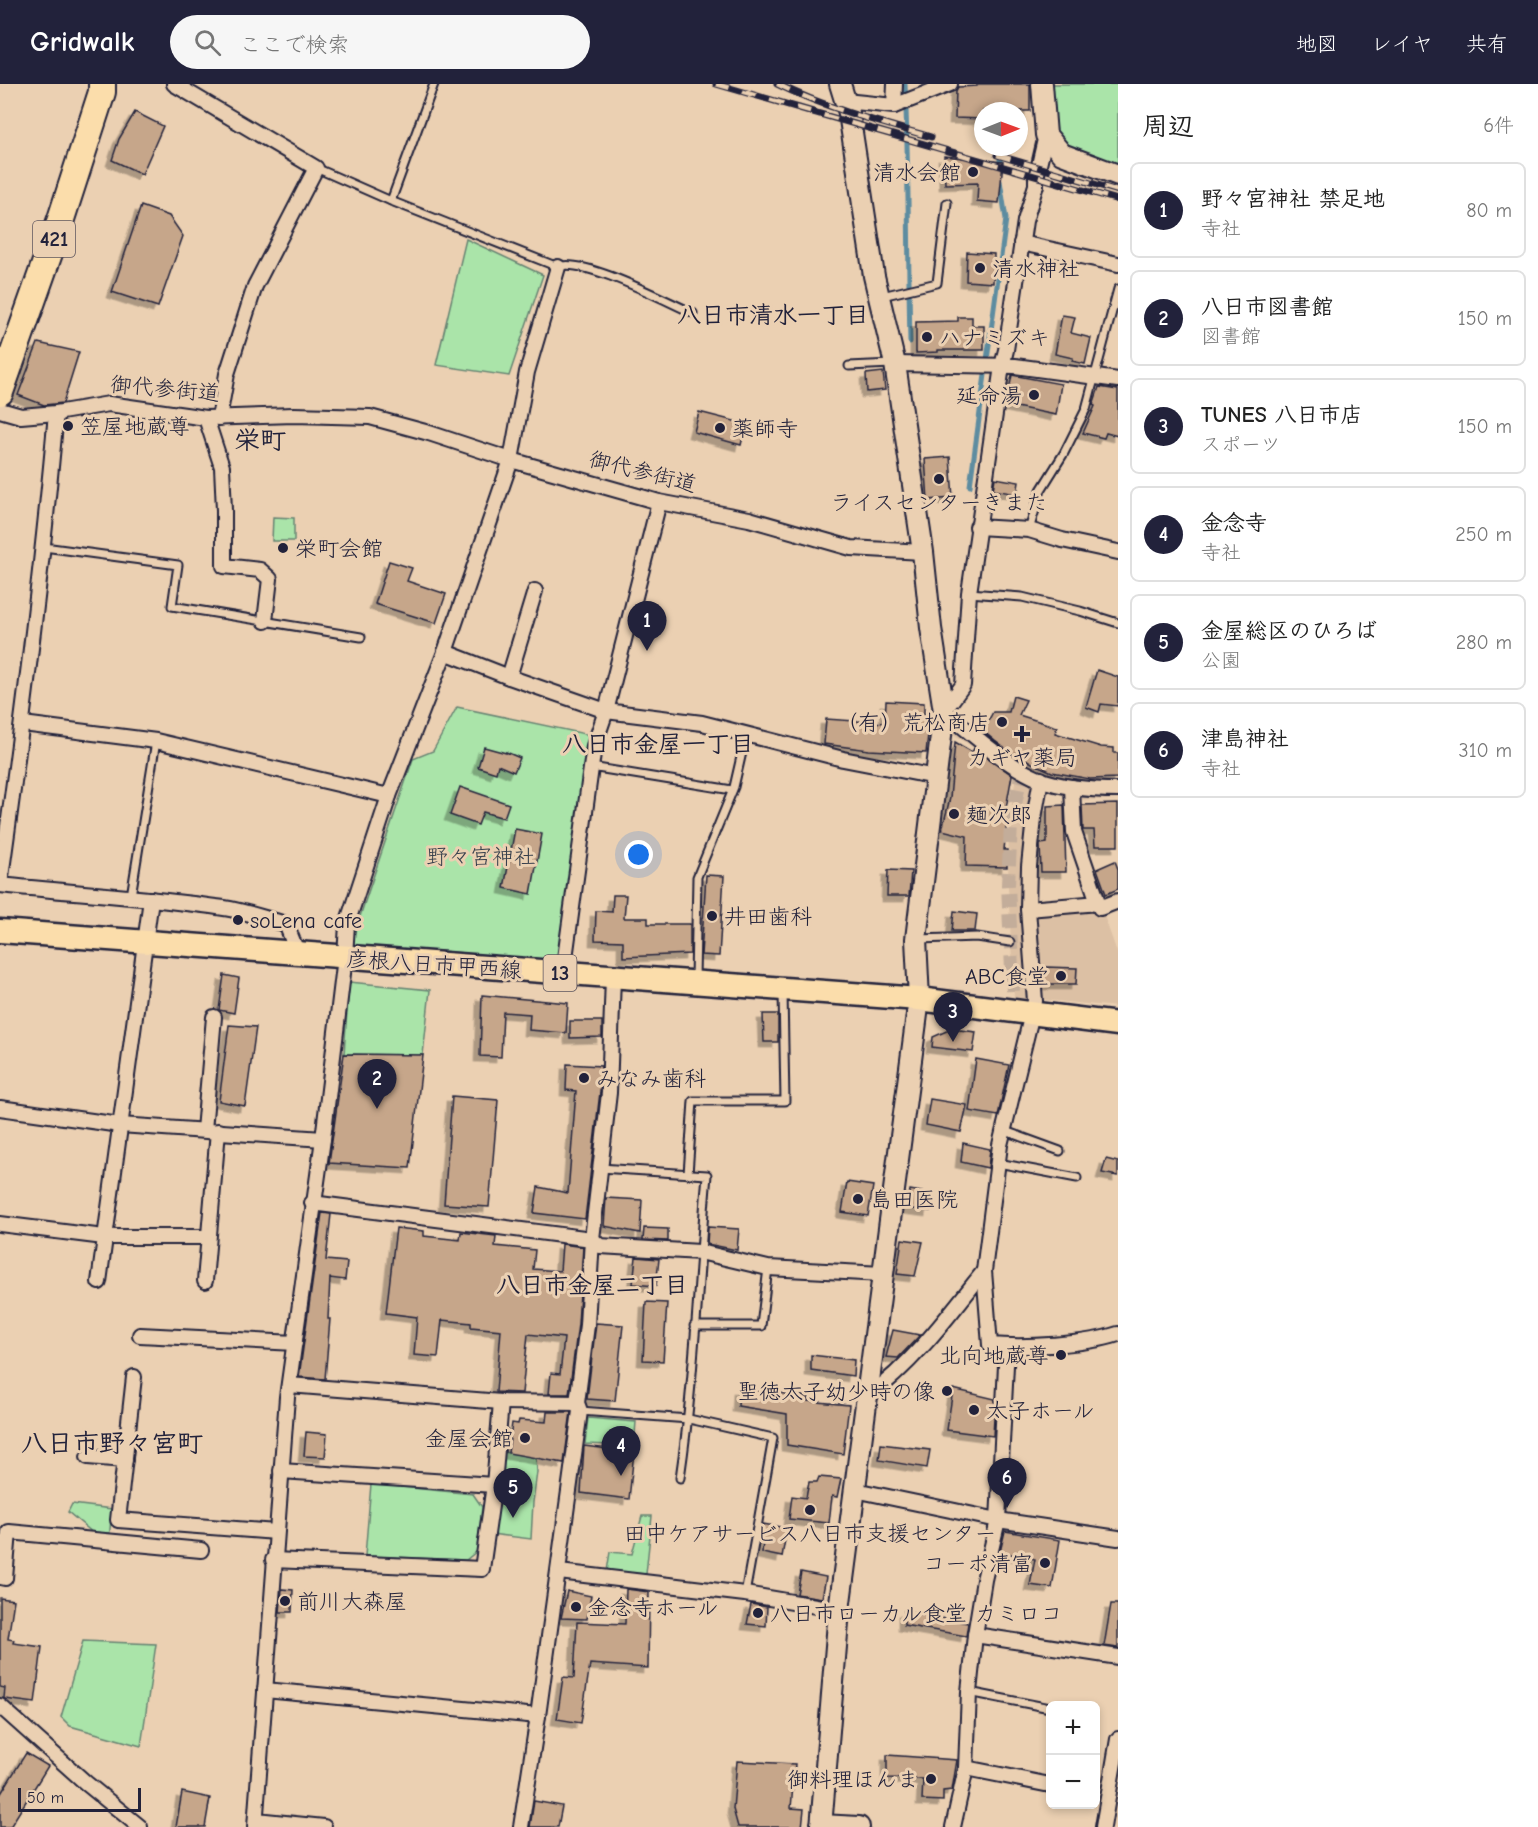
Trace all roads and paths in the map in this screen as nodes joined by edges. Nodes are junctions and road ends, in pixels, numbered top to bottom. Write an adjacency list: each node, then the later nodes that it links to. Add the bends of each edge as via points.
1 (102, 84): 25 (highway, 421, via 61,219)
2 (174, 84): 10 (street)
3 (434, 84): 12 (lane)
4 (896, 84): 8 (street)
5 (950, 84): 8 (street)
6 (1042, 84): 9 (street)
7 (843, 93): 8 (street); 18 (street)
8 (894, 106)
9 (1046, 135): 11 (street, via 1062,154); 14 (street)
10 (316, 168): 12 (lane); 28 (street, via 255,286)
11 (1118, 175)
12 (391, 201): 16 (lane)
13 (947, 203): 18 (lane, via 937,283)
14 (1021, 243): 15 (street); 22 (street)
15 (1118, 264)
16 (558, 267): 19 (lane, via 565,264 607,274); 29 (street, via 526,372)
17 (1118, 289): 23 (lane)
18 (880, 296): 20 (street)
19 (693, 314)
20 (895, 364): 21 (lane); 22 (street); 34 (street)
21 (849, 366)
22 (1002, 366): 23 (street); 31 (street)
23 (1095, 377): 24 (street); 32 (lane, via 1086,409 1041,490)
24 (1118, 380)
25 (0, 392)
26 (0, 410): 27 (street, 御代参街道, via 21,416)
27 (56, 413): 28 (street, 御代参街道, via 109,404); 33 (street)
28 (213, 418): 29 (street, 御代参街道, via 370,417); 38 (street, via 222,467 224,566 260,570 270,579)
29 (511, 460): 30 (street, 御代参街道); 41 (street)
30 (659, 502): 34 (street, 御代参街道, via 749,519 851,548); 43 (street)
31 (977, 528): 32 (street); 37 (street)
32 (1029, 530): 35 (street)
33 (44, 547): 38 (lane, via 178,565 172,606); 45 (street)
34 (923, 552): 44 (street)
35 (1118, 552)
36 (535, 591): 42 (street)
37 (969, 593): 39 (lane, via 1022,597); 44 (street, via 963,685)
38 (265, 621): 40 (lane)
39 (1118, 623)
40 (361, 637)
41 (445, 652): 42 (street); 54 (street)
42 (509, 677): 43 (street)
43 (606, 711): 46 (street, via 702,723); 48 (street)
44 (944, 711): 49 (street); 50 (street, via 1022,770)
45 (23, 724): 47 (street); 55 (street)
46 (746, 735): 49 (street); 52 (lane)
47 (156, 741): 54 (street); 56 (lane)
48 (591, 767): 52 (lane); 67 (street)
49 (936, 777): 62 (street)
50 (1041, 779): 51 (street); 60 (street, via 1031,847)
51 (1072, 787): 53 (street); 59 (street, via 1074,832)
52 (732, 790): 69 (lane, via 697,877)
53 (1118, 790)
54 (389, 796): 66 (street, via 347,924)
55 (0, 885): 56 (street)
56 (131, 896): 57 (street)
57 (151, 899): 63 (street); 65 (street, via 226,908 286,924)
58 (1118, 901): 59 (street, via 1100,908)
59 (1099, 903): 60 (street)
60 (1028, 909): 72 (street, via 1035,994)
61 (0, 932): 63 (main road, 彦根八日市甲西線 / 13)
62 (916, 939): 64 (lane, via 976,937); 71 (street)
63 (146, 942): 65 (main road, 彦根八日市甲西線 / 13); 76 (street)
64 (1010, 942)
65 (298, 954): 66 (main road, 彦根八日市甲西線 / 13)
66 (345, 957): 67 (main road, 彦根八日市甲西線 / 13); 80 (street)
67 (563, 973): 68 (main road, 彦根八日市甲西線 / 13)
68 (613, 977): 69 (main road, 彦根八日市甲西線 / 13); 83 (street, via 609,1093)
69 (695, 983): 70 (main road, 彦根八日市甲西線 / 13)
70 (783, 989): 71 (main road, 彦根八日市甲西線 / 13); 84 (lane, via 785,1101 693,1101)
71 (919, 999): 72 (main road, 彦根八日市甲西線 / 13); 94 (street)
72 (1032, 1014): 74 (main road, 彦根八日市甲西線 / 13); 79 (street)
73 (214, 1017): 77 (street)
74 (1118, 1024)
75 (0, 1108): 76 (street)
76 (120, 1125): 77 (street); 88 (street)
77 (204, 1130): 78 (street)
78 (218, 1131): 80 (street); 89 (street)
79 (1005, 1131): 81 (lane); 82 (street)
80 (323, 1139): 86 (street)
81 (1059, 1151)
82 (998, 1163): 85 (lane); 93 (street)
83 (600, 1168): 84 (lane); 90 (street)
84 (688, 1174): 91 (lane, via 707,1175)
85 (1077, 1178)
86 (312, 1203): 90 (street); 100 (street)
87 (0, 1224): 88 (street)
88 (104, 1237): 89 (street); 96 (street)
89 (208, 1238): 95 (street)
90 (592, 1239): 91 (street, via 600,1246); 106 (street)
91 (700, 1252): 92 (street); 97 (lane)
92 (768, 1268): 94 (street); 97 (lane, via 761,1326)
93 (984, 1271): 101 (street, via 990,1345); 104 (street, via 937,1330)
94 (883, 1274): 104 (street)
95 (205, 1281)
96 (99, 1282)
97 (694, 1326): 107 (lane)
98 (1118, 1334): 101 (street, via 1098,1340)
99 (140, 1335): 100 (street)
100 (295, 1343): 103 (street)
101 (1007, 1346): 114 (street)
102 (134, 1377): 109 (street)
103 (289, 1385): 105 (street); 110 (street)
104 (867, 1397): 113 (street)
105 (501, 1402): 106 (street); 112 (street)
106 (578, 1407): 107 (lane); 119 (street)
107 (689, 1419): 111 (lane); 121 (lane, via 773,1438)
108 (88, 1456): 109 (street)
109 (125, 1460): 115 (street, via 118,1520)
110 (281, 1471): 112 (street); 115 (street)
111 (680, 1478)
112 (494, 1485): 118 (street, via 482,1569)
113 (855, 1490): 114 (street); 122 (street)
114 (998, 1521): 116 (street); 123 (street)
115 (276, 1532): 118 (street)
116 (1118, 1538)
117 (201, 1550): 120 (street, via 9,1532 5,1578)
118 (273, 1560): 125 (street)
119 (559, 1572): 121 (street); 129 (street)
120 (0, 1577)
121 (745, 1594): 122 (street)
122 (839, 1610): 135 (street)
123 (975, 1635): 124 (street); 126 (street)
124 (1118, 1657)
125 (265, 1690): 129 (street); 134 (street)
126 (969, 1692): 128 (lane); 131 (street)
127 (0, 1706): 136 (street)
128 (1046, 1707)
129 (538, 1716): 138 (street)
130 (1118, 1739): 133 (street)
131 (966, 1768): 132 (street); 140 (street)
132 (1046, 1784)
133 (1102, 1795): 141 (street)
134 (255, 1824): 137 (street)
135 (821, 1826): 139 (street)
136 (140, 1827)
137 (324, 1827)
138 (521, 1827)
139 (859, 1827)
140 (953, 1827)
141 (1103, 1827)

